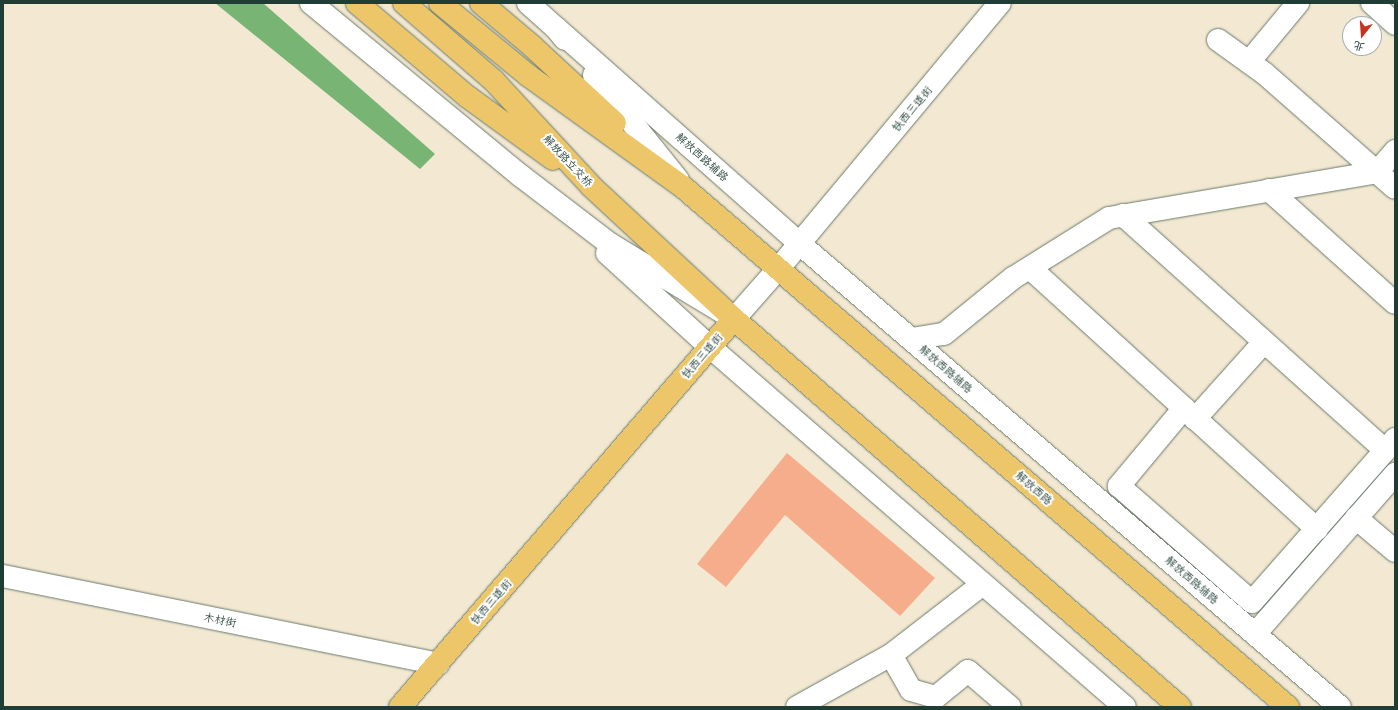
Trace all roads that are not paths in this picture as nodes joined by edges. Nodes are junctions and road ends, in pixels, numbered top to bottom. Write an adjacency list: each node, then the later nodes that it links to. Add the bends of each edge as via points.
1 (311, 3): 16 (street)
2 (356, 3): 17 (main road, via 468,97)
3 (404, 3): 17 (main road, 解放路立交桥, via 494,81)
4 (440, 3): 18 (main road, via 529,76)
5 (481, 3): 18 (main road, via 532,46)
6 (528, 3): 11 (street)
7 (1000, 3): 22 (street, 铁西三道街)
8 (1298, 3): 13 (street)
9 (1372, 3): 10 (street)
10 (1395, 24)
11 (556, 28): 18 (street); 22 (street, 解放西路辅路)
12 (1218, 40): 13 (street)
13 (1249, 62): 15 (street, via 1264,72)
14 (1395, 151): 15 (street)
15 (1377, 172): 19 (street); 20 (street)
16 (521, 176): 26 (street, via 610,244); 29 (street)
17 (592, 187): 26 (main road, 解放路立交桥)
18 (683, 187): 23 (main road)
19 (1395, 188)
20 (1269, 190): 21 (street); 25 (street)
21 (1123, 215): 24 (street, via 1109,218); 28 (street)
22 (800, 244): 23 (street, 铁西三道街); 27 (street, 解放西路辅路)
23 (779, 268): 26 (street, 铁西三道街); 46 (main road, 解放西路)
24 (1030, 268): 27 (street, via 1013,278 944,334); 30 (street)
25 (1395, 304)
26 (734, 319): 29 (main road, 铁西三道街); 45 (main road)
27 (911, 339): 38 (street, 解放西路辅路)
28 (1264, 342): 30 (street); 31 (street)
29 (710, 347): 37 (street); 40 (main road, 铁西三道街)
30 (1190, 413): 34 (street); 34 (street, via 1119,486 1252,602)
31 (1390, 445): 34 (street)
32 (1395, 474): 33 (street)
33 (1356, 518): 35 (street); 38 (street)
34 (1317, 529)
35 (1395, 552)
36 (3, 576): 40 (street, 木材街)
37 (983, 584): 39 (street); 44 (street)
38 (1254, 634): 47 (street, 解放西路辅路)
39 (891, 655): 42 (street); 43 (street, via 911,690 936,697 968,671)
40 (438, 664): 41 (main road, 铁西三道街)
41 (400, 707)
42 (797, 707)
43 (1010, 707)
44 (1125, 707)
45 (1180, 707)
46 (1288, 707)
47 (1340, 707)

